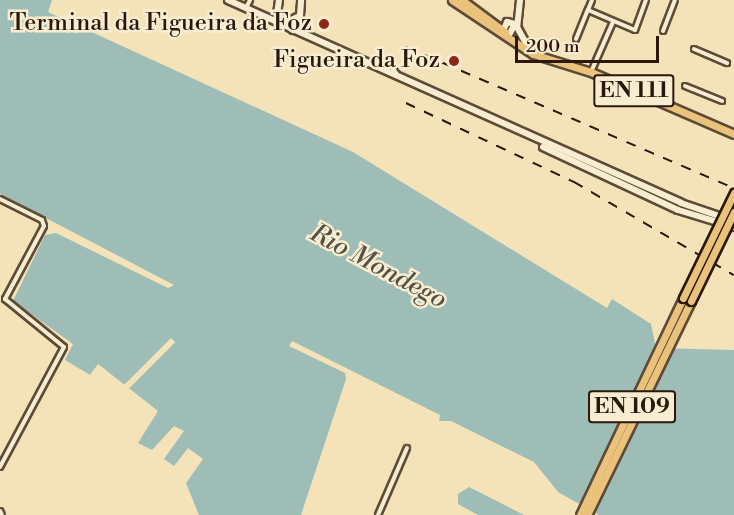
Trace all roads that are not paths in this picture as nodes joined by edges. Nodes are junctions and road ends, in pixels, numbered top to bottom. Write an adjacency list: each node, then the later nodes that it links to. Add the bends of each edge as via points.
1 (228, 0): 11 (main road)
2 (250, 0): 11 (street)
3 (279, 0): 14 (main road)
4 (452, 0): 23 (main road, EN 111)
5 (462, 0): 20 (main road, EN 111)
6 (520, 0): 12 (main road)
7 (592, 0): 13 (street)
8 (646, 0): 19 (street, via 635,30)
9 (675, 0): 22 (street)
10 (303, 1): 16 (main road)
11 (246, 8): 15 (main road)
12 (519, 9): 18 (main road); 21 (main road)
13 (588, 10): 19 (street); 25 (street)
14 (276, 11): 15 (main road); 17 (main road)
15 (263, 16): 17 (main road); 24 (main road)
16 (297, 19): 17 (main road); 24 (main road)
17 (284, 21): 24 (main road)
18 (507, 22): 20 (main road); 21 (main road); 23 (main road)
19 (614, 22): 30 (street)
20 (494, 24): 23 (main road, EN 111)
21 (517, 27): 23 (main road); 27 (main road)
22 (663, 31)
23 (505, 34): 27 (main road, EN 111)
24 (301, 35): 33 (main road)
25 (576, 39)
26 (694, 49): 28 (street)
27 (533, 54): 30 (main road, EN 111)
28 (727, 63)
29 (390, 64): 33 (street, via 396,74)
30 (591, 72): 34 (main road, EN 111)
31 (685, 86): 32 (street)
32 (722, 101)
33 (454, 104): 37 (main road)
34 (734, 134)
35 (734, 193): 46 (main road, EN 109, bridge)
36 (0, 199): 42 (street, via 42,220 44,226 5,299 64,347)
37 (680, 207): 39 (main road); 40 (main road)
38 (734, 212): 47 (main road, EN 109, bridge)
39 (734, 221)
40 (734, 227)
41 (407, 448): 45 (street)
42 (0, 468)
43 (0, 511): 44 (street)
44 (2, 515)
45 (378, 515)
46 (580, 515)
47 (587, 515)

